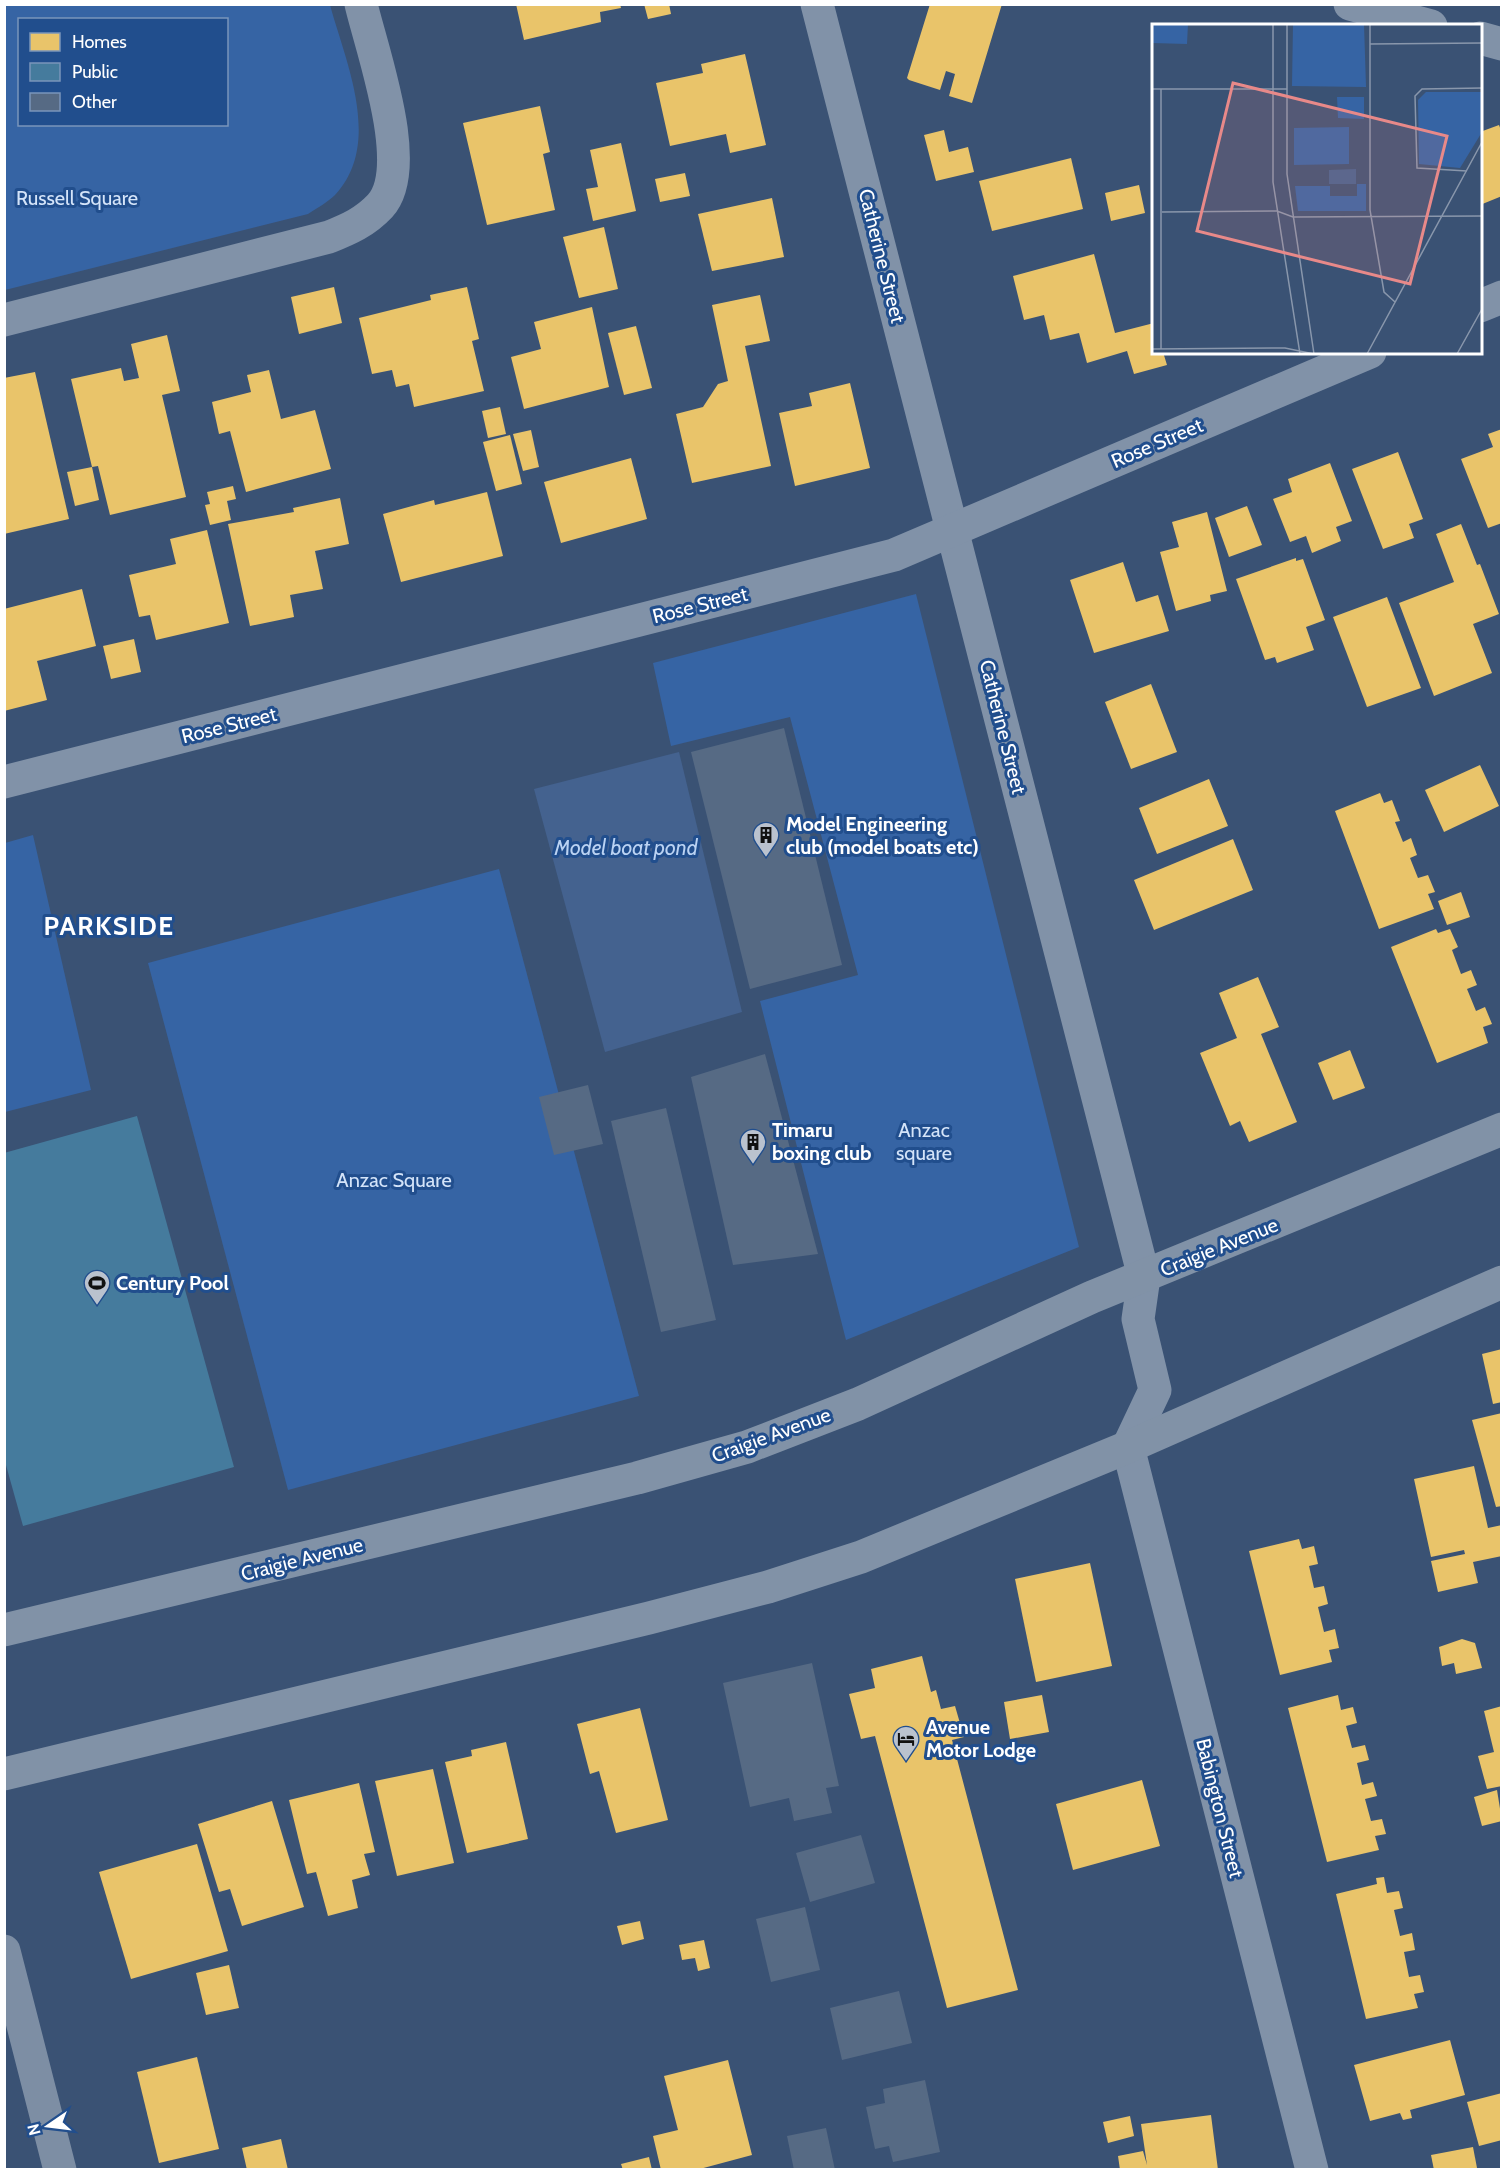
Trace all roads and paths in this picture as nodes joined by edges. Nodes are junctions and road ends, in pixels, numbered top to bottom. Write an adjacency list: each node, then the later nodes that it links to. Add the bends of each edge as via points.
1 (361, 4): 9 (street, via 390,119 395,158 382,205 358,226 329,237)
2 (817, 4): 11 (street, Catherine Street)
3 (1350, 4): 4 (street)
4 (1424, 24)
5 (1482, 39): 6 (street)
6 (1502, 44)
7 (1502, 297): 8 (street)
8 (1482, 305)
9 (4, 320)
10 (1365, 354): 11 (street, Rose Street)
11 (952, 529): 12 (street, Rose Street, via 894,555); 14 (street, Catherine Street)
12 (4, 782)
13 (1502, 1129): 14 (highway, Craigie Avenue)
14 (1144, 1277): 16 (street, Catherine Street, via 1138,1319 1155,1390); 17 (highway, Craigie Avenue, via 858,1404 747,1447 626,1481)
15 (1502, 1282): 16 (highway)
16 (1128, 1447): 18 (highway, via 861,1557 768,1587); 21 (street, Babington Street)
17 (4, 1630)
18 (4, 1774)
19 (4, 1951): 20 (street)
20 (60, 2169)
21 (1312, 2169)

